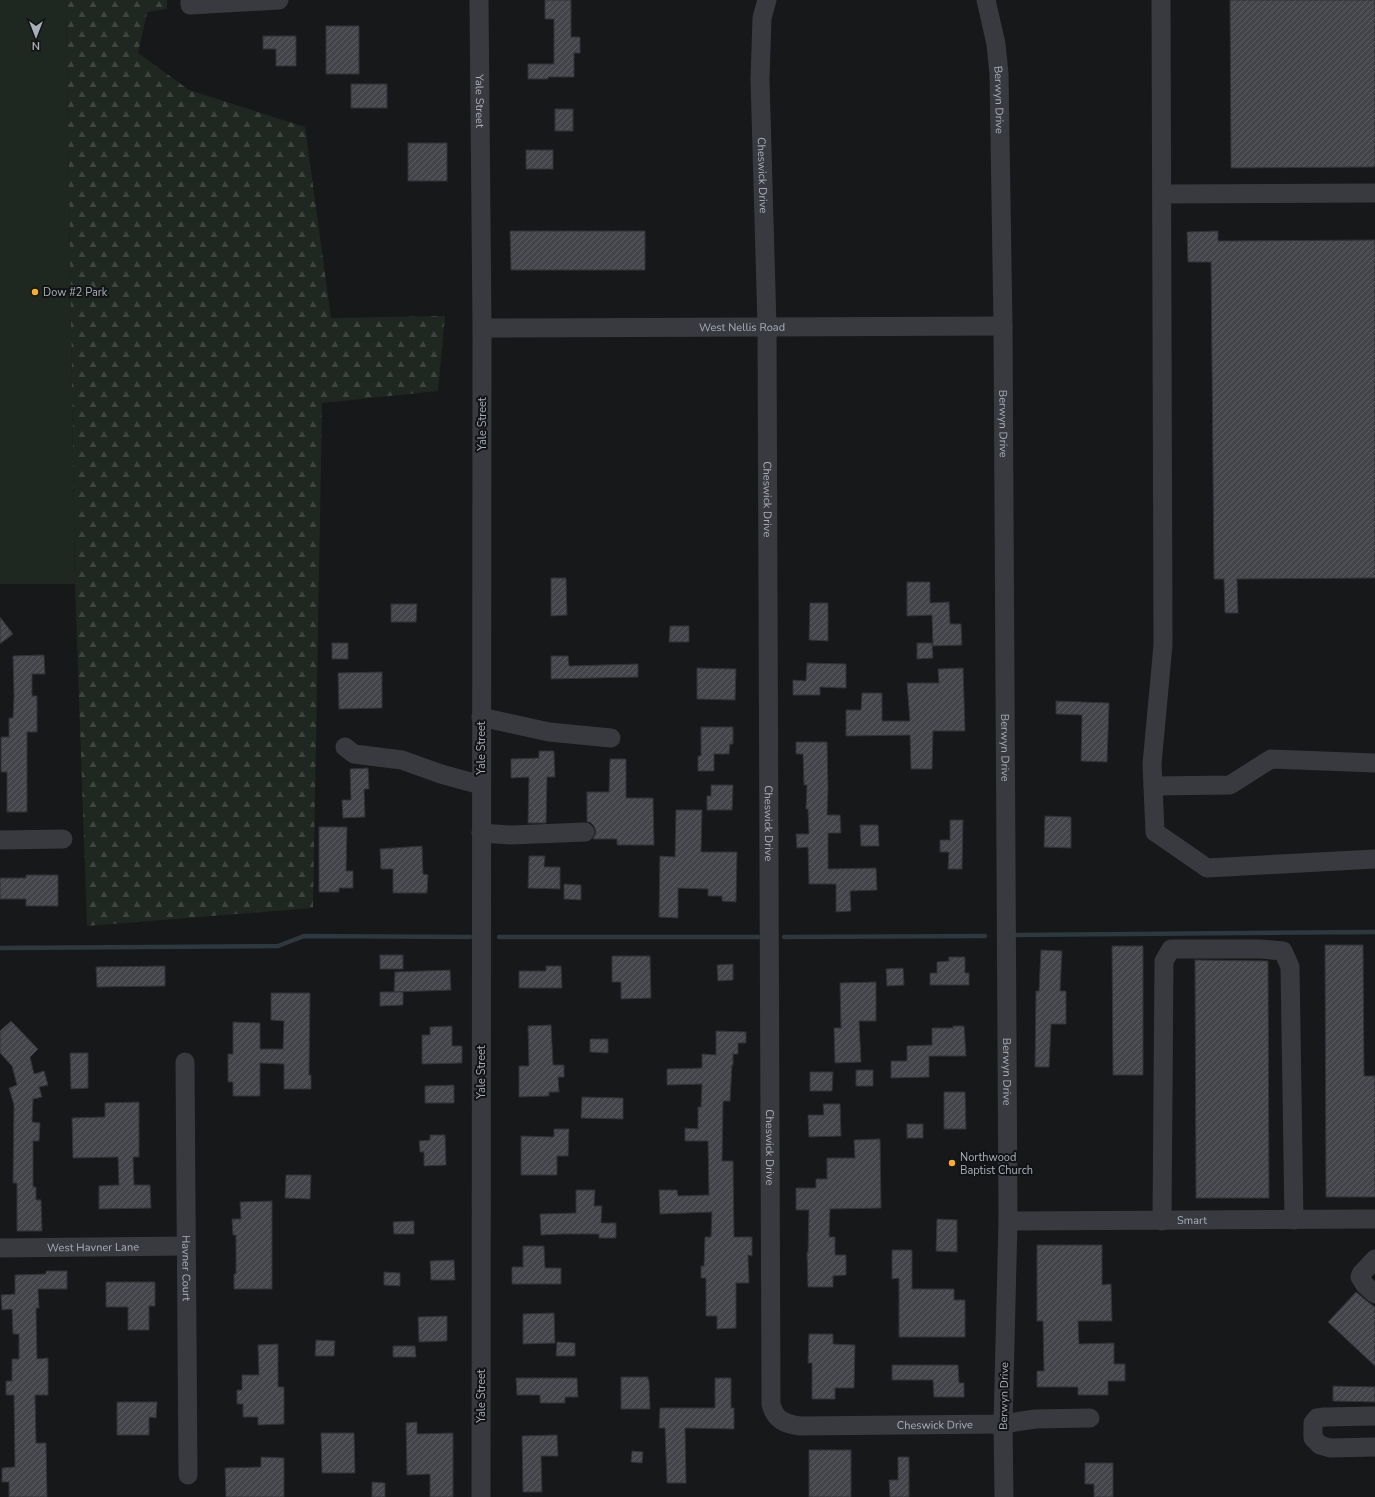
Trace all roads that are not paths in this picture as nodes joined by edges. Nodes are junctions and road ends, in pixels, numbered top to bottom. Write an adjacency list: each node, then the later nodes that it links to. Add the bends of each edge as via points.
1 (279, 0): 6 (street)
2 (480, 0): 11 (street, Yale Street)
3 (767, 0): 9 (street, Cheswick Drive, via 762,18 760,79)
4 (986, 0): 10 (street, Berwyn Drive, via 996,44 999,74)
5 (1161, 0): 8 (street)
6 (190, 2)
7 (1375, 193): 8 (street)
8 (1162, 194): 17 (street, via 1163,645 1152,764)
9 (767, 326): 10 (street, West Nellis Road); 11 (street, West Nellis Road); 34 (street, Cheswick Drive, via 771,1404 779,1419 790,1425 800,1426)
10 (1003, 326): 26 (street, Berwyn Drive)
11 (482, 328): 12 (street, Yale Street)
12 (481, 717): 13 (street, via 550,732); 16 (street, Yale Street)
13 (610, 738)
14 (345, 747): 16 (street, via 354,754 402,760)
15 (1375, 763): 17 (street, via 1271,759 1230,785)
16 (481, 785): 19 (street, Yale Street)
17 (1153, 786): 22 (street, via 1155,832 1207,868)
18 (585, 832): 19 (street, via 511,835)
19 (481, 833): 37 (street, Yale Street)
20 (63, 839): 21 (street)
21 (0, 840)
22 (1375, 859)
23 (184, 1062): 28 (street, Havner Court)
24 (1375, 1219): 25 (street, Smart)
25 (1294, 1220): 27 (street, Smart); 27 (street, via 1290,967 1283,951 1172,949 1164,962)
26 (1008, 1221): 27 (street, Smart); 34 (street, Berwyn Drive)
27 (1162, 1221)
28 (186, 1246): 29 (street, West Havner Lane); 36 (street, Havner Court)
29 (0, 1248)
30 (1375, 1259): 31 (street, via 1360,1277)
31 (1375, 1294)
32 (1375, 1416): 35 (street, via 1317,1418 1313,1423 1313,1438 1320,1445 1330,1448)
33 (1090, 1418): 34 (street, Cheswick Drive, via 1036,1419)
34 (1003, 1424): 38 (street, Berwyn Drive)
35 (1375, 1447)
36 (188, 1475)
37 (481, 1497)
38 (1004, 1497)

